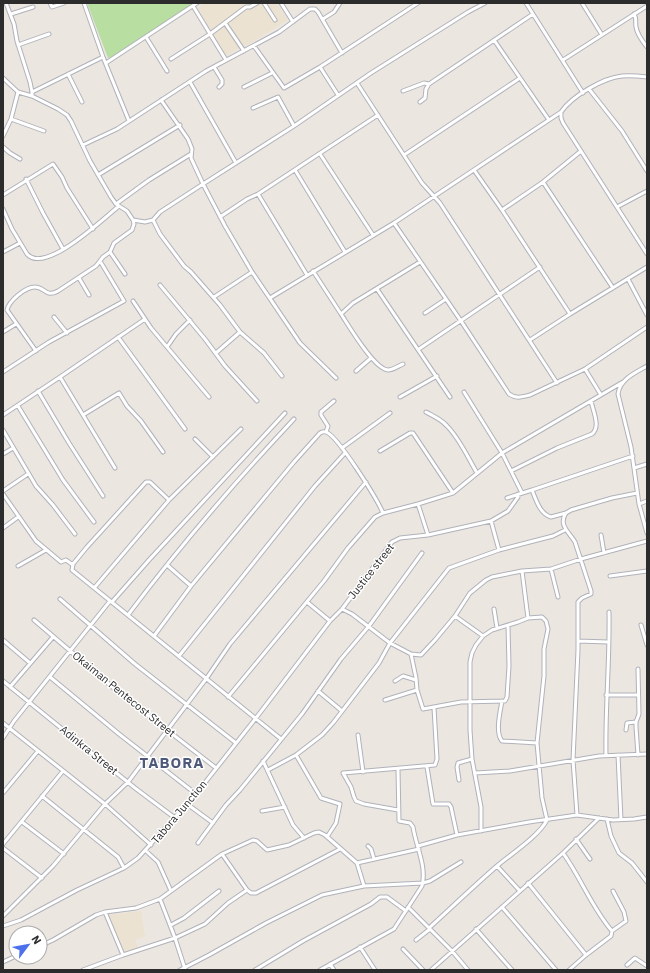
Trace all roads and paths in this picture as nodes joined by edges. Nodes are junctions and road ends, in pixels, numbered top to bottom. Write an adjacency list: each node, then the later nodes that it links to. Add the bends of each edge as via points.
1 (6, 3): 19 (street)
2 (50, 3): 3 (street, via 52,6)
3 (64, 3)
4 (84, 3): 36 (street)
5 (197, 3): 15 (street)
6 (244, 3): 18 (street)
7 (257, 3): 18 (street)
8 (264, 3): 22 (street)
9 (281, 3): 24 (street)
10 (340, 3): 23 (street, via 334,12)
11 (418, 3): 35 (street)
12 (485, 3): 50 (street)
13 (526, 3): 20 (street)
14 (582, 3): 28 (street)
15 (193, 6): 27 (street); 29 (street)
16 (647, 6): 21 (street)
17 (33, 7): 19 (street)
18 (246, 7): 25 (street)
19 (11, 14): 31 (street)
20 (533, 14): 30 (street); 39 (street)
21 (634, 14): 28 (street); 33 (street, via 636,26)
22 (275, 20)
23 (323, 20): 24 (street, via 313,8); 35 (street)
24 (293, 22): 32 (street)
25 (225, 23): 27 (street); 34 (street)
26 (49, 34): 31 (street)
27 (210, 34): 37 (street); 38 (street)
28 (602, 35): 39 (street)
29 (146, 37): 40 (street); 43 (street)
30 (494, 40): 48 (street); 51 (street)
31 (18, 45): 57 (street)
32 (254, 46): 34 (street); 44 (street)
33 (647, 47)
34 (244, 51): 38 (street)
35 (342, 52): 42 (street)
36 (103, 57): 40 (street); 45 (street)
37 (171, 59)
38 (226, 60): 41 (street)
39 (563, 60): 58 (street)
40 (106, 63): 69 (street)
41 (214, 66): 49 (street); 52 (street, via 223,83)
42 (320, 67): 44 (street, via 284,88); 59 (street)
43 (167, 71)
44 (272, 73): 53 (street)
45 (68, 74): 57 (street); 62 (street)
46 (647, 77): 54 (street, via 615,77)
47 (3, 78): 56 (street)
48 (520, 78): 68 (street); 79 (street)
49 (190, 82): 61 (street); 81 (street)
50 (357, 83): 59 (street); 66 (street)
51 (429, 84): 55 (street, via 424,83); 63 (street, via 425,98)
52 (219, 87)
53 (244, 87)
54 (589, 90): 58 (street); 84 (street, via 622,131)
55 (403, 91)
56 (18, 92): 60 (street); 67 (street)
57 (32, 92): 60 (street)
58 (583, 94): 65 (street)
59 (338, 95): 71 (street)
60 (32, 96): 74 (street, via 67,115)
61 (161, 100): 69 (street); 70 (street)
62 (82, 102)
63 (420, 102)
64 (253, 108): 71 (street, via 278,97)
65 (561, 112): 68 (street); 76 (street, via 563,123)
66 (378, 115): 78 (street); 79 (street)
67 (11, 119): 72 (street); 73 (street)
68 (549, 120): 83 (street)
69 (128, 121): 74 (street, via 108,134)
70 (180, 126): 77 (street, via 192,149); 85 (street)
71 (294, 126): 81 (street)
72 (44, 131)
73 (3, 136)
74 (83, 145): 85 (street)
75 (3, 147): 80 (street)
76 (581, 151): 87 (street); 94 (street)
77 (191, 154): 88 (street); 93 (street, via 149,180)
78 (320, 154): 82 (street); 102 (street)
79 (404, 154): 92 (street, via 422,183)
80 (20, 159)
81 (236, 163): 88 (street)
82 (295, 170): 90 (street); 107 (street)
83 (474, 170): 92 (street); 96 (street)
84 (647, 170)
85 (98, 175): 93 (street)
86 (26, 179): 91 (street); 101 (street, via 54,164); 104 (street)
87 (543, 182): 96 (street); 120 (street)
88 (202, 184): 97 (street); 99 (street, via 160,212)
89 (647, 191): 94 (street)
90 (258, 194): 97 (street); 116 (street)
91 (3, 195)
92 (435, 196): 100 (street); 122 (street)
93 (117, 205): 98 (street, via 127,211); 101 (street)
94 (617, 207): 108 (street)
95 (3, 209): 103 (street)
96 (502, 210): 111 (street)
97 (220, 217): 114 (street)
98 (133, 220): 99 (street); 106 (street, via 134,227 114,243)
99 (153, 220): 124 (street, via 172,252)
100 (394, 223): 102 (street); 110 (street)
101 (93, 229): 104 (street)
102 (373, 235): 107 (street)
103 (20, 243): 104 (street, via 34,259 47,258); 105 (street)
104 (63, 249)
105 (3, 252)
106 (110, 252): 109 (street); 115 (street)
107 (345, 252): 113 (street)
108 (647, 254)
109 (100, 261): 117 (street); 140 (street, via 124,301)
110 (420, 262): 121 (street); 126 (street)
111 (540, 267): 122 (street); 130 (street)
112 (647, 267): 118 (street)
113 (313, 271): 116 (street); 128 (street)
114 (252, 272): 124 (street); 125 (street)
115 (125, 274)
116 (307, 275): 125 (street)
117 (79, 278): 123 (street); 136 (street, via 55,293 48,293 35,287 15,297 7,310)
118 (628, 279): 120 (street); 131 (street)
119 (160, 285): 134 (street)
120 (613, 288): 130 (street)
121 (377, 289): 128 (street, via 353,303); 144 (street)
122 (500, 294): 135 (street); 142 (street)
123 (89, 295)
124 (214, 297): 139 (street)
125 (270, 298): 156 (street, via 300,343)
126 (446, 299): 129 (street); 135 (street)
127 (133, 301): 133 (street)
128 (341, 314): 147 (street)
129 (425, 314)
130 (570, 314): 142 (street)
131 (647, 315)
132 (54, 317): 140 (street)
133 (145, 319): 141 (street); 143 (street)
134 (190, 320): 143 (street); 146 (street)
135 (461, 321): 144 (street); 158 (street, via 513,397 521,398)
136 (16, 324): 138 (street); 145 (street)
137 (647, 327): 150 (street)
138 (3, 332)
139 (240, 332): 146 (street); 153 (street, via 264,353)
140 (67, 333): 145 (street)
141 (118, 338): 155 (street); 175 (street)
142 (530, 340): 158 (street)
143 (167, 347): 162 (street)
144 (419, 349): 154 (street)
145 (36, 351): 152 (street)
146 (216, 353): 167 (street)
147 (372, 358): 148 (street, via 380,367 387,370); 151 (street)
148 (403, 364)
149 (647, 366): 157 (street)
150 (585, 369): 158 (street); 161 (street)
151 (356, 371)
152 (3, 372)
153 (282, 376)
154 (437, 376): 163 (street); 164 (street)
155 (60, 377): 159 (street); 173 (street)
156 (336, 378)
157 (623, 382): 161 (street); 187 (street, via 618,394)
158 (557, 383)
159 (38, 391): 168 (street); 203 (street)
160 (464, 392): 185 (street)
161 (601, 395): 166 (street)
162 (209, 397)
163 (400, 397)
164 (450, 397)
165 (334, 401): 178 (street, via 321,412 328,426)
166 (591, 401): 185 (street); 192 (street, via 597,428 595,431)
167 (257, 402)
168 (18, 406): 172 (street); 213 (street, via 62,480)
169 (426, 412): 193 (street, via 447,426)
170 (285, 413): 237 (street)
171 (390, 413): 181 (street)
172 (3, 415)
173 (83, 415): 183 (street, via 119,393); 190 (street)
174 (294, 419): 227 (street)
175 (185, 429)
176 (241, 429): 188 (street)
177 (3, 430): 180 (street)
178 (326, 432): 181 (street); 233 (street, via 318,434)
179 (195, 439): 188 (street)
180 (13, 448): 186 (street); 194 (street)
181 (342, 448): 184 (street)
182 (380, 451): 198 (street, via 412,433)
183 (162, 452)
184 (345, 453): 195 (street); 262 (street, via 315,486)
185 (502, 453): 192 (street); 193 (street)
186 (3, 454)
187 (633, 456): 191 (street); 196 (street)
188 (213, 457): 205 (street)
189 (647, 464): 191 (street)
190 (115, 468)
191 (634, 468): 200 (street)
192 (511, 470): 199 (street)
193 (477, 473): 198 (street)
194 (28, 474): 197 (street); 217 (street)
195 (366, 482): 209 (street); 266 (street, via 230,644)
196 (532, 490): 199 (street); 210 (street, via 545,514 551,516)
197 (3, 491)
198 (454, 493): 207 (street)
199 (522, 493): 202 (street)
200 (637, 493): 208 (street); 210 (street)
201 (3, 494): 211 (street)
202 (518, 494): 204 (street); 212 (street, Justice street, via 508,511)
203 (103, 496)
204 (507, 498)
205 (169, 500): 226 (street, via 150,482 146,482); 234 (street)
206 (647, 501): 208 (street)
207 (418, 504): 209 (street); 218 (street)
208 (639, 504): 216 (street)
209 (383, 513): 238 (street, via 375,517 362,532)
210 (566, 513): 215 (street, via 563,521)
211 (18, 517): 214 (street); 221 (street)
212 (491, 521): 218 (street, Justice street); 222 (street)
213 (94, 522)
214 (3, 528)
215 (565, 530): 222 (street, via 553,536); 225 (street, via 572,536)
216 (647, 533)
217 (75, 534)
218 (428, 535): 239 (street, Justice street, via 400,538 392,542)
219 (601, 535): 224 (street)
220 (647, 541): 224 (street)
221 (46, 550): 226 (street, via 61,562 67,561); 228 (street)
222 (499, 550): 258 (street, via 449,568)
223 (422, 553): 249 (street)
224 (604, 553): 225 (street)
225 (581, 559): 229 (street); 256 (street, via 591,594 578,602)
226 (72, 564): 234 (street, via 72,570)
227 (167, 565): 233 (street); 242 (street)
228 (18, 566)
229 (551, 569): 230 (street); 235 (street)
230 (522, 571): 243 (street, via 486,580 470,593); 244 (street)
231 (647, 571): 232 (street)
232 (610, 576)
233 (191, 586): 253 (street)
234 (95, 587): 237 (street)
235 (558, 597)
236 (60, 599): 248 (street)
237 (111, 601): 242 (street); 248 (street)
238 (307, 602): 246 (street); 275 (street)
239 (342, 609): 246 (street, Tabora Junction); 249 (street)
240 (494, 609): 251 (street)
241 (609, 612): 257 (street)
242 (128, 615): 253 (street)
243 (455, 616): 254 (street); 261 (street, via 421,655)
244 (528, 618): 250 (street); 293 (street, via 542,617 548,628)
245 (34, 620): 252 (street, Okaiman Pentecost Street)
246 (330, 621): 283 (street, Tabora Junction)
247 (642, 625): 259 (street)
248 (90, 626): 260 (street); 280 (street)
249 (369, 626): 258 (street); 272 (street, via 341,658)
250 (508, 626): 251 (street); 278 (street, via 507,697)
251 (497, 628): 254 (street)
252 (53, 636): 260 (street, Okaiman Pentecost Street); 263 (street)
253 (154, 636): 262 (street)
254 (483, 636): 277 (street, via 476,645 470,662)
255 (3, 640): 263 (street)
256 (578, 641): 257 (street); 302 (street)
257 (608, 642): 273 (street)
258 (390, 643): 261 (street); 282 (street, via 379,664)
259 (647, 645)
260 (70, 651): 265 (street); 287 (street, Okaiman Pentecost Street)
261 (411, 654): 267 (street)
262 (180, 656): 266 (street)
263 (30, 663): 270 (street)
264 (638, 669): 274 (street)
265 (50, 677): 279 (street); 299 (street)
266 (206, 679): 275 (street); 280 (street)
267 (416, 680): 269 (street, via 403,676); 271 (street)
268 (3, 681): 270 (street, Adinkra Street)
269 (395, 682)
270 (10, 687): 279 (street, Adinkra Street)
271 (417, 690): 276 (street); 281 (street, via 423,709)
272 (318, 691): 282 (street); 291 (street)
273 (606, 695): 274 (street); 300 (street)
274 (638, 695): 284 (street, via 639,716)
275 (228, 697): 283 (street)
276 (385, 700)
277 (470, 701): 278 (street); 281 (street); 301 (street)
278 (502, 701): 293 (street, via 500,739)
279 (30, 702): 286 (street); 313 (street, Adinkra Street)
280 (187, 704): 287 (street); 292 (street)
281 (434, 708): 304 (street, via 436,763)
282 (342, 711): 296 (street, via 322,735)
283 (256, 718): 291 (street); 292 (street, Tabora Junction)
284 (636, 722): 288 (street, via 627,723); 298 (street)
285 (3, 723): 286 (street)
286 (10, 729): 290 (street); 294 (street)
287 (168, 729): 299 (street); 306 (street, Okaiman Pentecost Street)
288 (626, 730)
289 (358, 735): 310 (street)
290 (3, 738)
291 (281, 739): 303 (street)
292 (236, 743): 306 (street, Tabora Junction)
293 (537, 743): 305 (street)
294 (38, 751): 309 (street); 314 (street)
295 (647, 754): 298 (street)
296 (296, 755): 308 (street); 335 (street, via 321,798 340,804 336,823)
297 (618, 755): 298 (street); 300 (street); 328 (street)
298 (638, 755)
299 (148, 756): 313 (street); 315 (street)
300 (606, 756): 302 (street)
301 (472, 759): 311 (street); 312 (street, via 458,763)
302 (574, 760): 305 (street); 322 (street)
303 (263, 761): 308 (street); 331 (street)
304 (427, 767): 307 (street); 334 (street, via 433,804 449,804 452,807)
305 (539, 767): 311 (street); 327 (street)
306 (216, 768): 315 (street, Tabora Junction)
307 (398, 769): 310 (street); 320 (street)
308 (268, 770): 319 (street)
309 (63, 771): 316 (street); 317 (street)
310 (363, 772): 320 (street, via 343,773 356,800 364,804)
311 (475, 773): 333 (street, via 481,807)
312 (459, 780)
313 (128, 782): 317 (street); 323 (street, Adinkra Street)
314 (3, 793)
315 (196, 794): 318 (street, Tabora Junction)
316 (42, 796): 329 (street); 332 (street)
317 (105, 804): 332 (street); 340 (street)
318 (187, 804): 323 (street, Tabora Junction); 331 (street)
319 (285, 807): 321 (street); 336 (street, via 293,825)
320 (398, 810): 342 (street, via 399,821 410,823 413,827)
321 (262, 811)
322 (577, 815): 324 (street); 327 (street)
323 (175, 818): 340 (street, Tabora Junction)
324 (599, 818): 326 (street); 337 (street)
325 (646, 818): 328 (street); 330 (street)
326 (607, 819): 328 (street); 356 (street, via 619,853 632,863)
327 (547, 820): 333 (street); 353 (street, via 530,839)
328 (621, 820)
329 (22, 822): 339 (street); 347 (street)
330 (647, 822)
331 (213, 823): 338 (street)
332 (84, 828): 347 (street); 354 (street, via 118,857)
333 (481, 831): 334 (street)
334 (457, 836): 342 (street)
335 (327, 837): 336 (street, via 319,832); 344 (street)
336 (304, 838): 348 (street, via 267,850 253,840)
337 (576, 839): 346 (street); 350 (street)
338 (198, 843)
339 (3, 844)
340 (151, 845): 345 (street, Tabora Junction)
341 (368, 846): 349 (street)
342 (418, 847): 349 (street); 357 (street, via 422,860)
343 (3, 848): 355 (street)
344 (340, 849): 352 (street); 360 (street, via 259,893)
345 (146, 851): 354 (street, Tabora Junction); 361 (street, via 158,862)
346 (563, 852): 358 (street); 375 (street, via 601,918)
347 (64, 854): 355 (street)
348 (222, 854): 360 (street); 361 (street)
349 (374, 858): 352 (street)
350 (590, 859)
351 (461, 862): 357 (street)
352 (356, 863): 359 (street)
353 (497, 866): 363 (street); 373 (street)
354 (124, 868): 372 (street, Tabora Junction, via 21,920)
355 (42, 878): 370 (street)
356 (647, 882)
357 (423, 883): 359 (street); 366 (street)
358 (528, 884): 363 (street); 383 (street)
359 (364, 886): 387 (street, via 322,895)
360 (247, 890): 376 (street, via 205,924)
361 (171, 891): 365 (street)
362 (219, 891): 371 (street)
363 (520, 891): 367 (street)
364 (613, 891): 375 (street, via 626,921)
365 (160, 899): 369 (street, via 136,908); 371 (street)
366 (408, 907): 368 (street); 373 (street)
367 (502, 907): 374 (street); 398 (street)
368 (406, 911): 379 (street, via 394,929); 390 (street, via 387,897 380,897)
369 (105, 912): 378 (street); 382 (street)
370 (3, 916)
371 (171, 925): 376 (street)
372 (3, 926)
373 (429, 928): 377 (street); 381 (street)
374 (476, 929): 381 (street); 397 (street)
375 (612, 931): 383 (street, via 611,936)
376 (175, 938): 382 (street); 387 (street)
377 (416, 940)
378 (48, 942)
379 (360, 947): 384 (street); 393 (street)
380 (403, 949): 394 (street)
381 (452, 951): 395 (street); 396 (street)
382 (123, 955): 388 (street)
383 (586, 955): 399 (street)
384 (330, 964): 391 (street); 392 (street)
385 (627, 965): 386 (street, via 635,958)
386 (647, 966)
387 (185, 969): 389 (street)
388 (83, 970)
389 (180, 970)
390 (255, 970)
391 (320, 970)
392 (334, 970)
393 (375, 970)
394 (423, 970)
395 (431, 970)
396 (468, 970)
397 (512, 970)
398 (556, 970)
399 (569, 970)

